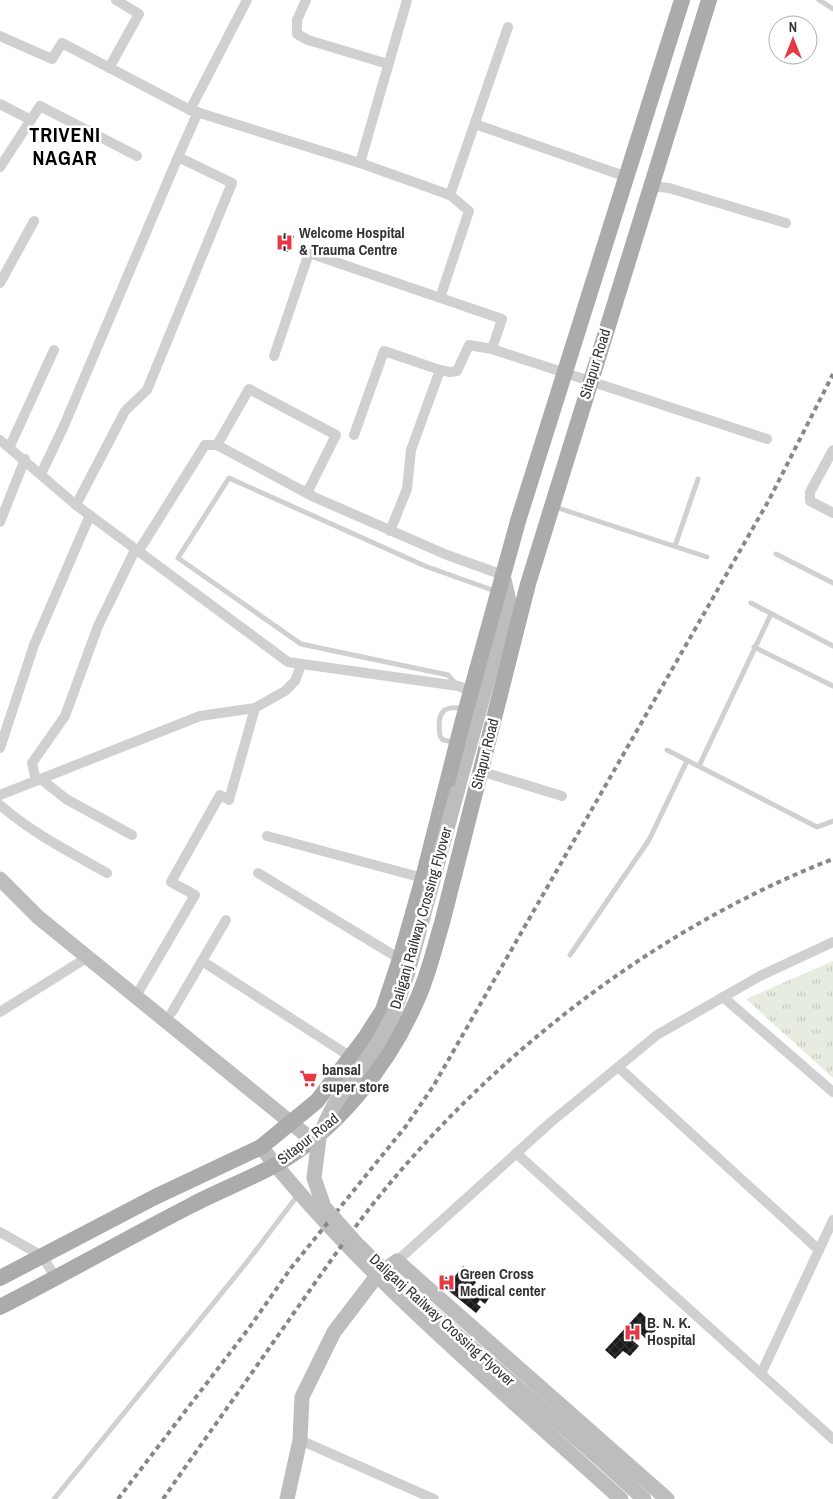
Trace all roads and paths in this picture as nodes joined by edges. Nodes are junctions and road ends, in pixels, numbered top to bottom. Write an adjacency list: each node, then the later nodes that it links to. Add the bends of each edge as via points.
1 (116, 0): 12 (street, via 139,14)
2 (247, 0): 14 (street)
3 (306, 0): 11 (street, via 297,20 297,34)
4 (407, 0): 11 (street)
5 (682, 0): 21 (main road, Sitapur Road)
6 (709, 0): 22 (main road, Sitapur Road)
7 (819, 0): 8 (lane)
8 (833, 9)
9 (508, 27): 16 (street)
10 (0, 36): 12 (street, via 52,59 62,43)
11 (388, 64): 19 (street)
12 (109, 68): 14 (street)
13 (0, 104): 15 (street)
14 (194, 111): 18 (street); 19 (street)
15 (31, 120): 17 (street, via 40,106); 20 (street)
16 (474, 124): 21 (street); 23 (street)
17 (137, 156)
18 (178, 157): 41 (street); 44 (street, via 232,183 147,390 125,411)
19 (360, 163): 23 (street)
20 (0, 167)
21 (626, 177): 32 (main road, Sitapur Road)
22 (650, 186): 25 (street, via 669,188); 33 (main road, Sitapur Road)
23 (450, 195): 27 (street, via 469,211)
24 (34, 222): 26 (street)
25 (786, 223)
26 (0, 283)
27 (440, 298): 28 (street, via 502,319); 30 (street, via 309,253)
28 (492, 349): 31 (street, via 469,344 457,371); 32 (street)
29 (54, 350): 38 (street)
30 (274, 356)
31 (440, 370): 34 (street, via 384,351); 49 (street, via 411,450 407,489)
32 (564, 374): 33 (street); 54 (main road, Sitapur Road)
33 (590, 382): 35 (street); 45 (main road, Sitapur Road)
34 (354, 435)
35 (767, 439)
36 (0, 440): 38 (street)
37 (217, 445): 43 (street); 43 (street, via 249,389 336,436); 51 (street, via 205,445)
38 (10, 446): 40 (street)
39 (833, 450): 46 (street, via 810,492 810,501)
40 (25, 460): 41 (street); 48 (street)
41 (41, 474): 44 (street)
42 (698, 479): 50 (lane)
43 (307, 493): 49 (street)
44 (76, 505): 47 (street)
45 (552, 506): 50 (lane); 56 (main road, Sitapur Road)
46 (833, 513)
47 (90, 515): 51 (street); 68 (street, via 34,645)
48 (0, 522)
49 (390, 531): 54 (street)
50 (675, 546): 53 (lane)
51 (137, 551): 62 (street, via 288,662); 73 (street, via 98,626 65,716 32,763)
52 (776, 554): 55 (lane)
53 (707, 557)
54 (503, 575): 57 (main road, Sitapur Road)
55 (833, 583)
56 (528, 584): 57 (street); 72 (main road, Sitapur Road)
57 (504, 597): 64 (main road, Sitapur Road); 64 (lane, via 425,566 229,478 178,558 301,644 448,675); 119 (street, Daliganj Railway Crossing Flyover, bridge, via 457,792 408,972 393,1015 378,1043 334,1105 326,1122 319,1138 314,1178 324,1207 356,1244)
58 (751, 603): 59 (lane)
59 (772, 614): 60 (lane); 61 (lane)
60 (754, 646): 63 (lane); 71 (lane)
61 (833, 646)
62 (301, 664): 64 (street); 65 (street, via 295,681 285,692)
63 (833, 686)
64 (464, 689): 66 (main road, Sitapur Road)
65 (255, 708): 73 (street, via 200,716); 90 (street, via 229,800 220,796 171,882 195,895)
66 (466, 709): 67 (main road, Sitapur Road); 67 (lane, via 450,706 441,715 440,736 443,740)
67 (457, 742): 82 (main road, Sitapur Road)
68 (0, 748)
69 (667, 750): 70 (lane)
70 (687, 761): 71 (lane); 86 (lane, via 649,840)
71 (698, 766): 77 (lane, via 817,827)
72 (480, 771): 75 (street); 98 (main road, Sitapur Road, via 442,923 416,1003 372,1077 338,1118)
73 (38, 780): 74 (street); 78 (street)
74 (0, 795)
75 (562, 796)
76 (0, 805): 80 (street, via 18,821)
77 (833, 821)
78 (132, 835)
79 (268, 836): 82 (street)
80 (107, 873)
81 (258, 873): 88 (street)
82 (423, 878): 88 (main road, Sitapur Road)
83 (0, 879): 87 (street, via 38,917)
84 (226, 920): 89 (street)
85 (833, 942): 91 (street)
86 (570, 954)
87 (88, 957): 90 (street); 92 (street)
88 (400, 959): 94 (main road, Sitapur Road, via 383,1010)
89 (202, 961): 93 (street); 94 (street)
90 (136, 996): 97 (street)
91 (723, 997): 95 (street, via 657,1035); 96 (street)
92 (0, 1012)
93 (172, 1012)
94 (351, 1057): 97 (main road, Sitapur Road, via 317,1101)
95 (618, 1067): 100 (street); 105 (street)
96 (833, 1092)
97 (292, 1122): 98 (street); 99 (main road, Sitapur Road)
98 (311, 1139): 101 (main road, Sitapur Road)
99 (261, 1147): 101 (street); 106 (main road, Sitapur Road)
100 (516, 1153): 107 (street); 112 (street)
101 (276, 1165): 102 (street); 110 (main road, Sitapur Road, via 213,1194)
102 (300, 1193): 108 (street); 115 (lane)
103 (833, 1220): 105 (street)
104 (0, 1232): 106 (street)
105 (819, 1250): 112 (street)
106 (42, 1256): 109 (main road, Sitapur Road); 110 (street)
107 (397, 1261): 108 (street); 120 (street)
108 (376, 1277): 114 (street, via 334,1332 302,1397); 118 (street)
109 (0, 1278)
110 (56, 1278): 111 (main road, Sitapur Road)
111 (0, 1307)
112 (761, 1374): 113 (street)
113 (833, 1439)
114 (300, 1440): 116 (street); 117 (street)
115 (54, 1499)
116 (287, 1499)
117 (434, 1499)
118 (621, 1499)
119 (644, 1499)
120 (666, 1499)

